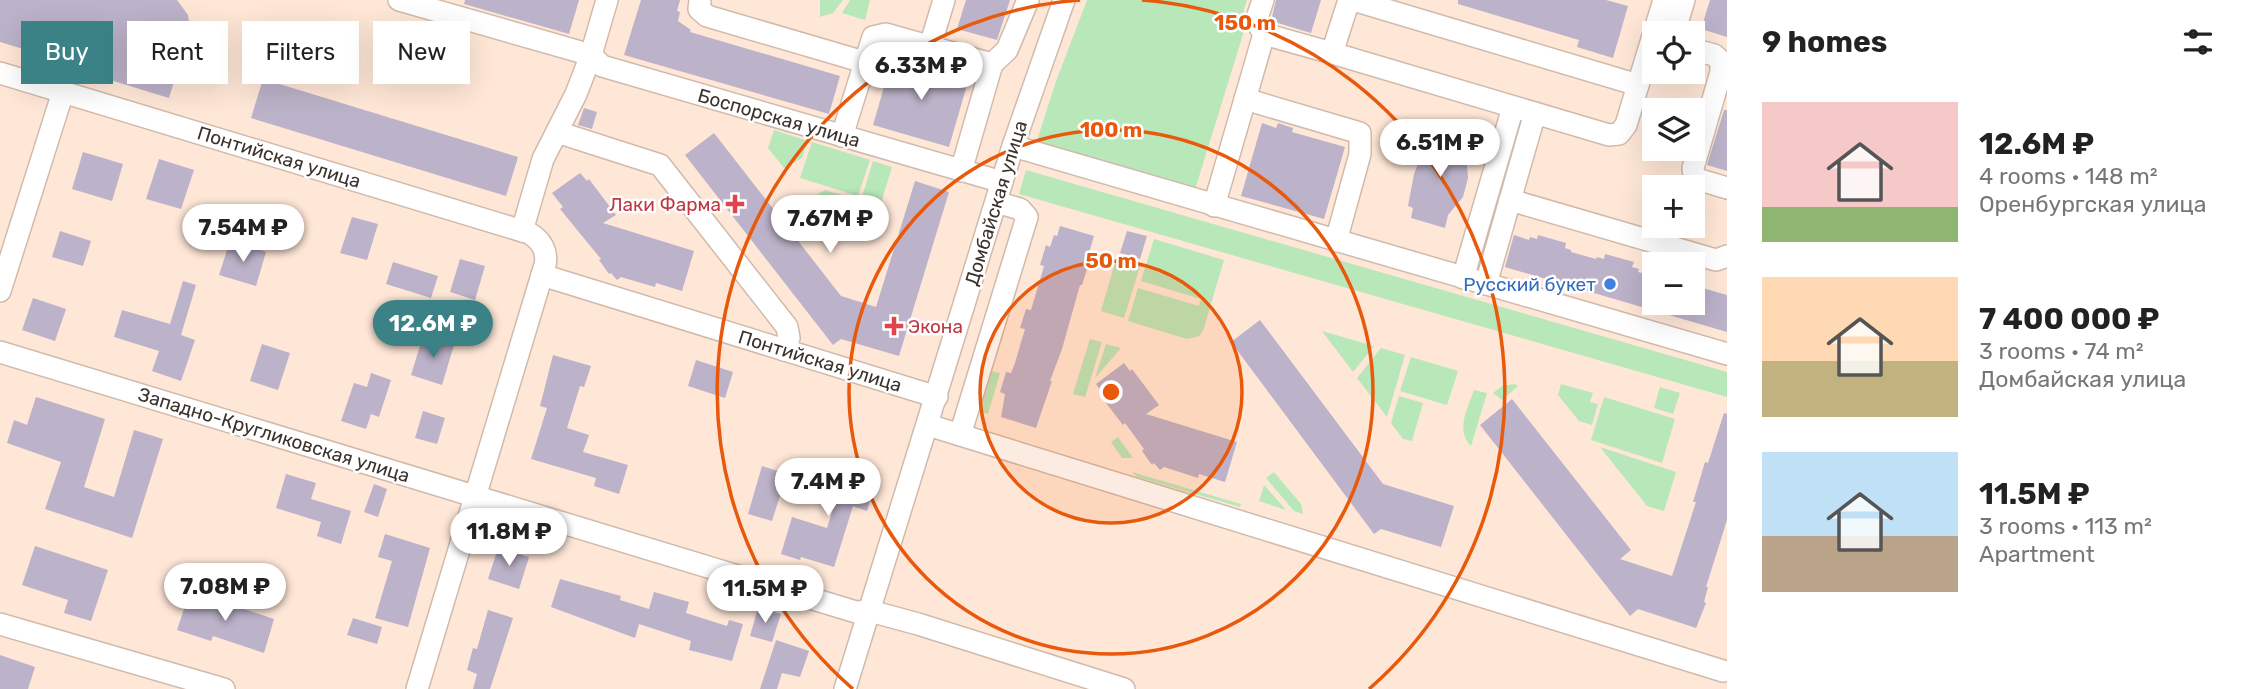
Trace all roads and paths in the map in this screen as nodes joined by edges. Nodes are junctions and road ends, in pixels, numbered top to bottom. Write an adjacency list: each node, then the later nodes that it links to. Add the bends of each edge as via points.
1 (607, 0): 17 (street)
2 (700, 0): 18 (street, via 699,9 707,16)
3 (944, 0): 14 (street)
4 (1028, 0): 19 (street, via 1007,50)
5 (1065, 0): 29 (street, Домбайская улица)
6 (1262, 0): 13 (street, via 1256,21)
7 (1351, 0): 15 (street); 22 (street)
8 (1664, 0): 11 (street)
9 (1684, 0): 12 (street)
10 (406, 1): 17 (street, Боспорская улица)
11 (1658, 21)
12 (1678, 21)
13 (1264, 34): 15 (street); 24 (street)
14 (930, 46): 18 (street, via 880,33 869,43); 19 (street)
15 (1332, 53): 25 (street)
16 (1705, 53): 31 (street, via 1721,61 1721,72 1694,176)
17 (591, 55): 27 (street); 28 (street, Боспорская улица, via 602,66)
18 (864, 62): 28 (street)
19 (992, 64): 30 (street)
20 (1642, 72): 22 (street)
21 (0, 73): 23 (street, Понтийская улица)
22 (1638, 85): 26 (street, via 1619,135)
23 (63, 92): 35 (street, Понтийская улица); 41 (street)
24 (1245, 100): 34 (street); 36 (street, via 1360,133 1360,154)
25 (1513, 107): 26 (street); 39 (street)
26 (1535, 113): 33 (street)
27 (557, 132): 35 (street, via 543,159); 42 (street, via 660,165 787,327)
28 (842, 136): 30 (street, Боспорская улица)
29 (1013, 146): 32 (street, Домбайская улица); 34 (street)
30 (961, 171): 32 (street, Боспорская улица)
31 (1727, 188)
32 (999, 192): 45 (street, Домбайская улица); 47 (street, Боспорская улица, via 1027,217)
33 (1510, 200): 37 (street, via 1716,260); 40 (street)
34 (1214, 205): 36 (street)
35 (522, 231): 38 (street, Понтийская улица, via 535,236)
36 (1336, 241): 39 (street)
37 (1727, 256)
38 (544, 266): 42 (street, Понтийская улица); 48 (street)
39 (1463, 278): 40 (street)
40 (1486, 285): 44 (street)
41 (0, 291)
42 (785, 350): 45 (street, Понтийская улица)
43 (0, 352): 48 (street, Западно-Кругликовская улица)
44 (1727, 354)
45 (937, 397): 46 (street, Домбайская улица)
46 (928, 425): 47 (street); 49 (street, Домбайская улица)
47 (960, 435): 51 (street)
48 (475, 496): 49 (street, Западно-Кругликовская улица, via 856,612); 53 (street)
49 (870, 611): 54 (street, Домбайская улица); 55 (street, Западно-Кругликовская улица)
50 (0, 624): 52 (street)
51 (1723, 671)
52 (224, 689)
53 (417, 689)
54 (845, 689)
55 (1124, 689)

